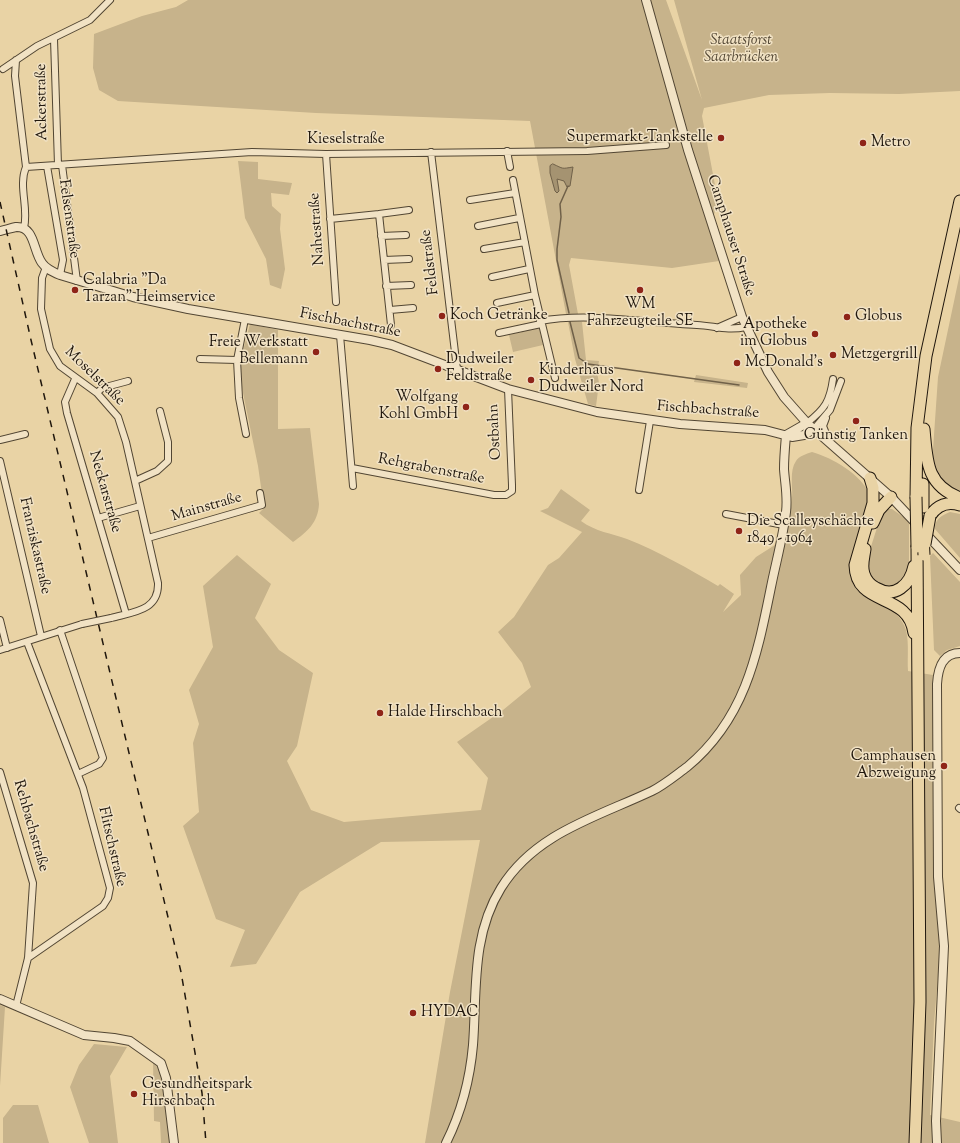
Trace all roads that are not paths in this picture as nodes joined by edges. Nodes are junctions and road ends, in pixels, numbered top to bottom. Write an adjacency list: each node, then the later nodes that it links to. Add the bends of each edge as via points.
1 (110, 0): 3 (street, via 90,20)
2 (646, 0): 44 (street, Camphauser Straße, via 673,100)
3 (54, 38): 4 (street); 10 (street, Ackerstraße)
4 (16, 60): 5 (street); 12 (street, via 15,76)
5 (3, 69)
6 (666, 145): 7 (street, Kieselstraße, via 587,151)
7 (507, 151): 8 (street, Kieselstraße); 13 (street)
8 (431, 152): 9 (street, Kieselstraße); 54 (street, Feldstraße)
9 (326, 154): 10 (street, Kieselstraße, via 252,152); 21 (street, Nahestraße)
10 (60, 165): 11 (street, Kieselstraße); 36 (street, Ackerstraße)
11 (47, 166): 12 (street, Kieselstraße); 34 (street, Felsenstraße, via 63,260)
12 (26, 167): 23 (street, via 23,180 26,215)
13 (510, 167)
14 (513, 180): 15 (street)
15 (514, 193): 16 (street); 20 (street)
16 (470, 200)
17 (960, 201): 90 (highway, bridge, via 924,363 916,434 916,497)
18 (409, 210): 19 (street)
19 (379, 214): 21 (street); 26 (street)
20 (519, 218): 22 (street); 28 (street)
21 (330, 219): 40 (street, Nahestraße)
22 (478, 226)
23 (24, 228): 24 (street); 32 (street, Fischbachstraße, via 29,232 37,256)
24 (0, 231)
25 (406, 235): 26 (street)
26 (381, 236): 31 (street)
27 (960, 237): 67 (highway, via 933,357)
28 (524, 242): 29 (street); 33 (street)
29 (484, 250)
30 (409, 259): 31 (street)
31 (384, 260): 38 (street)
32 (46, 267): 34 (street, Fischbachstraße); 55 (street, Moselstraße, via 42,278 41,298 46,339 55,358)
33 (530, 269): 35 (street); 39 (street)
34 (60, 275): 36 (street, Fischbachstraße)
35 (492, 277)
36 (77, 281): 45 (street, Fischbachstraße, via 169,305)
37 (411, 285): 38 (street)
38 (386, 286): 43 (street)
39 (534, 295): 41 (street); 46 (street)
40 (336, 302)
41 (497, 303)
42 (413, 308): 43 (street)
43 (390, 310): 47 (street)
44 (742, 317): 48 (street, Camphauser Straße); 49 (street)
45 (245, 319): 51 (street, Fischbachstraße); 53 (street)
46 (540, 323): 49 (street, via 572,317); 50 (street); 56 (street)
47 (391, 324)
48 (746, 326): 49 (street, via 735,329); 65 (street, Camphauser Straße, via 757,352 780,392)
49 (716, 328)
50 (499, 333)
51 (340, 335): 54 (street, Fischbachstraße, via 392,345); 74 (street)
52 (200, 359): 53 (street)
53 (237, 360): 69 (street, via 239,398)
54 (457, 369): 60 (street, Fischbachstraße)
55 (76, 378): 61 (street, Moselstraße); 87 (street, Neckarstraße, via 65,402)
56 (555, 378)
57 (833, 379): 65 (street, via 827,402)
58 (128, 381): 61 (street, via 102,388)
59 (841, 381): 63 (street, Fischbachstraße, via 835,401)
60 (508, 389): 64 (street, Fischbachstraße, via 597,412); 80 (street, Ostbahn, via 512,491)
61 (97, 394): 76 (street, Moselstraße, via 118,417)
62 (160, 411): 76 (street, via 168,442 168,461 157,471)
63 (826, 416): 66 (street, Fischbachstraße); 72 (street, via 823,426)
64 (650, 421): 70 (street, Fischbachstraße, via 765,430); 78 (street)
65 (807, 423): 66 (street, Camphauser Straße); 70 (street)
66 (814, 429): 70 (street, Fischbachstraße, via 798,437); 72 (street, Camphauser Straße)
67 (924, 429): 82 (highway, via 928,465 932,476 945,491); 90 (highway, bridge)
68 (25, 434): 71 (street)
69 (246, 434)
70 (786, 436): 88 (street, via 784,458 787,501)
71 (0, 440)
72 (831, 444): 75 (street, Camphauser Straße)
73 (0, 461): 95 (street, Franziskastraße)
74 (352, 468): 77 (street); 80 (street, Rehgrabenstraße, via 494,495)
75 (870, 478): 81 (street, Camphauser Straße); 83 (highway)
76 (135, 481): 85 (street, Moselstraße)
77 (352, 486)
78 (639, 490)
79 (260, 493): 89 (street, Mainstraße, via 262,505)
80 (506, 495)
81 (888, 495): 83 (highway); 90 (highway, via 876,516 866,548 863,566 866,580 885,592 900,590); 91 (street, Camphauser Straße)
82 (960, 498)
83 (873, 503): 100 (highway, via 854,565 855,573 865,590 895,604 905,612 913,628)
84 (960, 505): 90 (highway, bridge, via 942,505 930,516)
85 (140, 506): 87 (street); 89 (street, Moselstraße)
86 (726, 514): 88 (street)
87 (98, 518): 92 (street, Neckarstraße)
88 (784, 525): 107 (street, via 753,668 739,702 724,728 690,764 654,790 566,829 543,844 526,858 502,886 490,907 477,957 473,1046 468,1078 456,1122)
89 (148, 538): 92 (street, Moselstraße, via 158,584 157,597 150,606)
90 (922, 556): 100 (highway); 109 (highway, via 927,1001)
91 (960, 570)
92 (126, 614): 94 (street, bridge)
93 (0, 620): 97 (street)
94 (60, 630): 95 (street); 102 (street, via 103,758 99,764)
95 (41, 636): 96 (street)
96 (27, 642): 97 (street); 102 (street, Flitschstraße)
97 (7, 648): 98 (street)
98 (0, 650)
99 (960, 653): 110 (street, via 950,654 942,662 936,684 938,877 944,933)
100 (917, 661): 108 (highway, via 920,1002)
101 (0, 772): 103 (street, Rehbachstraße, via 32,877)
102 (78, 774): 103 (street, Flitschstraße, via 107,875 110,888 108,898 103,906)
103 (28, 958): 105 (street, Rehbachstraße)
104 (0, 999): 105 (street)
105 (16, 1006): 106 (street, via 84,1035 130,1042 161,1063 166,1078)
106 (174, 1143)
107 (446, 1143)
108 (915, 1143)
109 (922, 1143)
110 (937, 1143)

